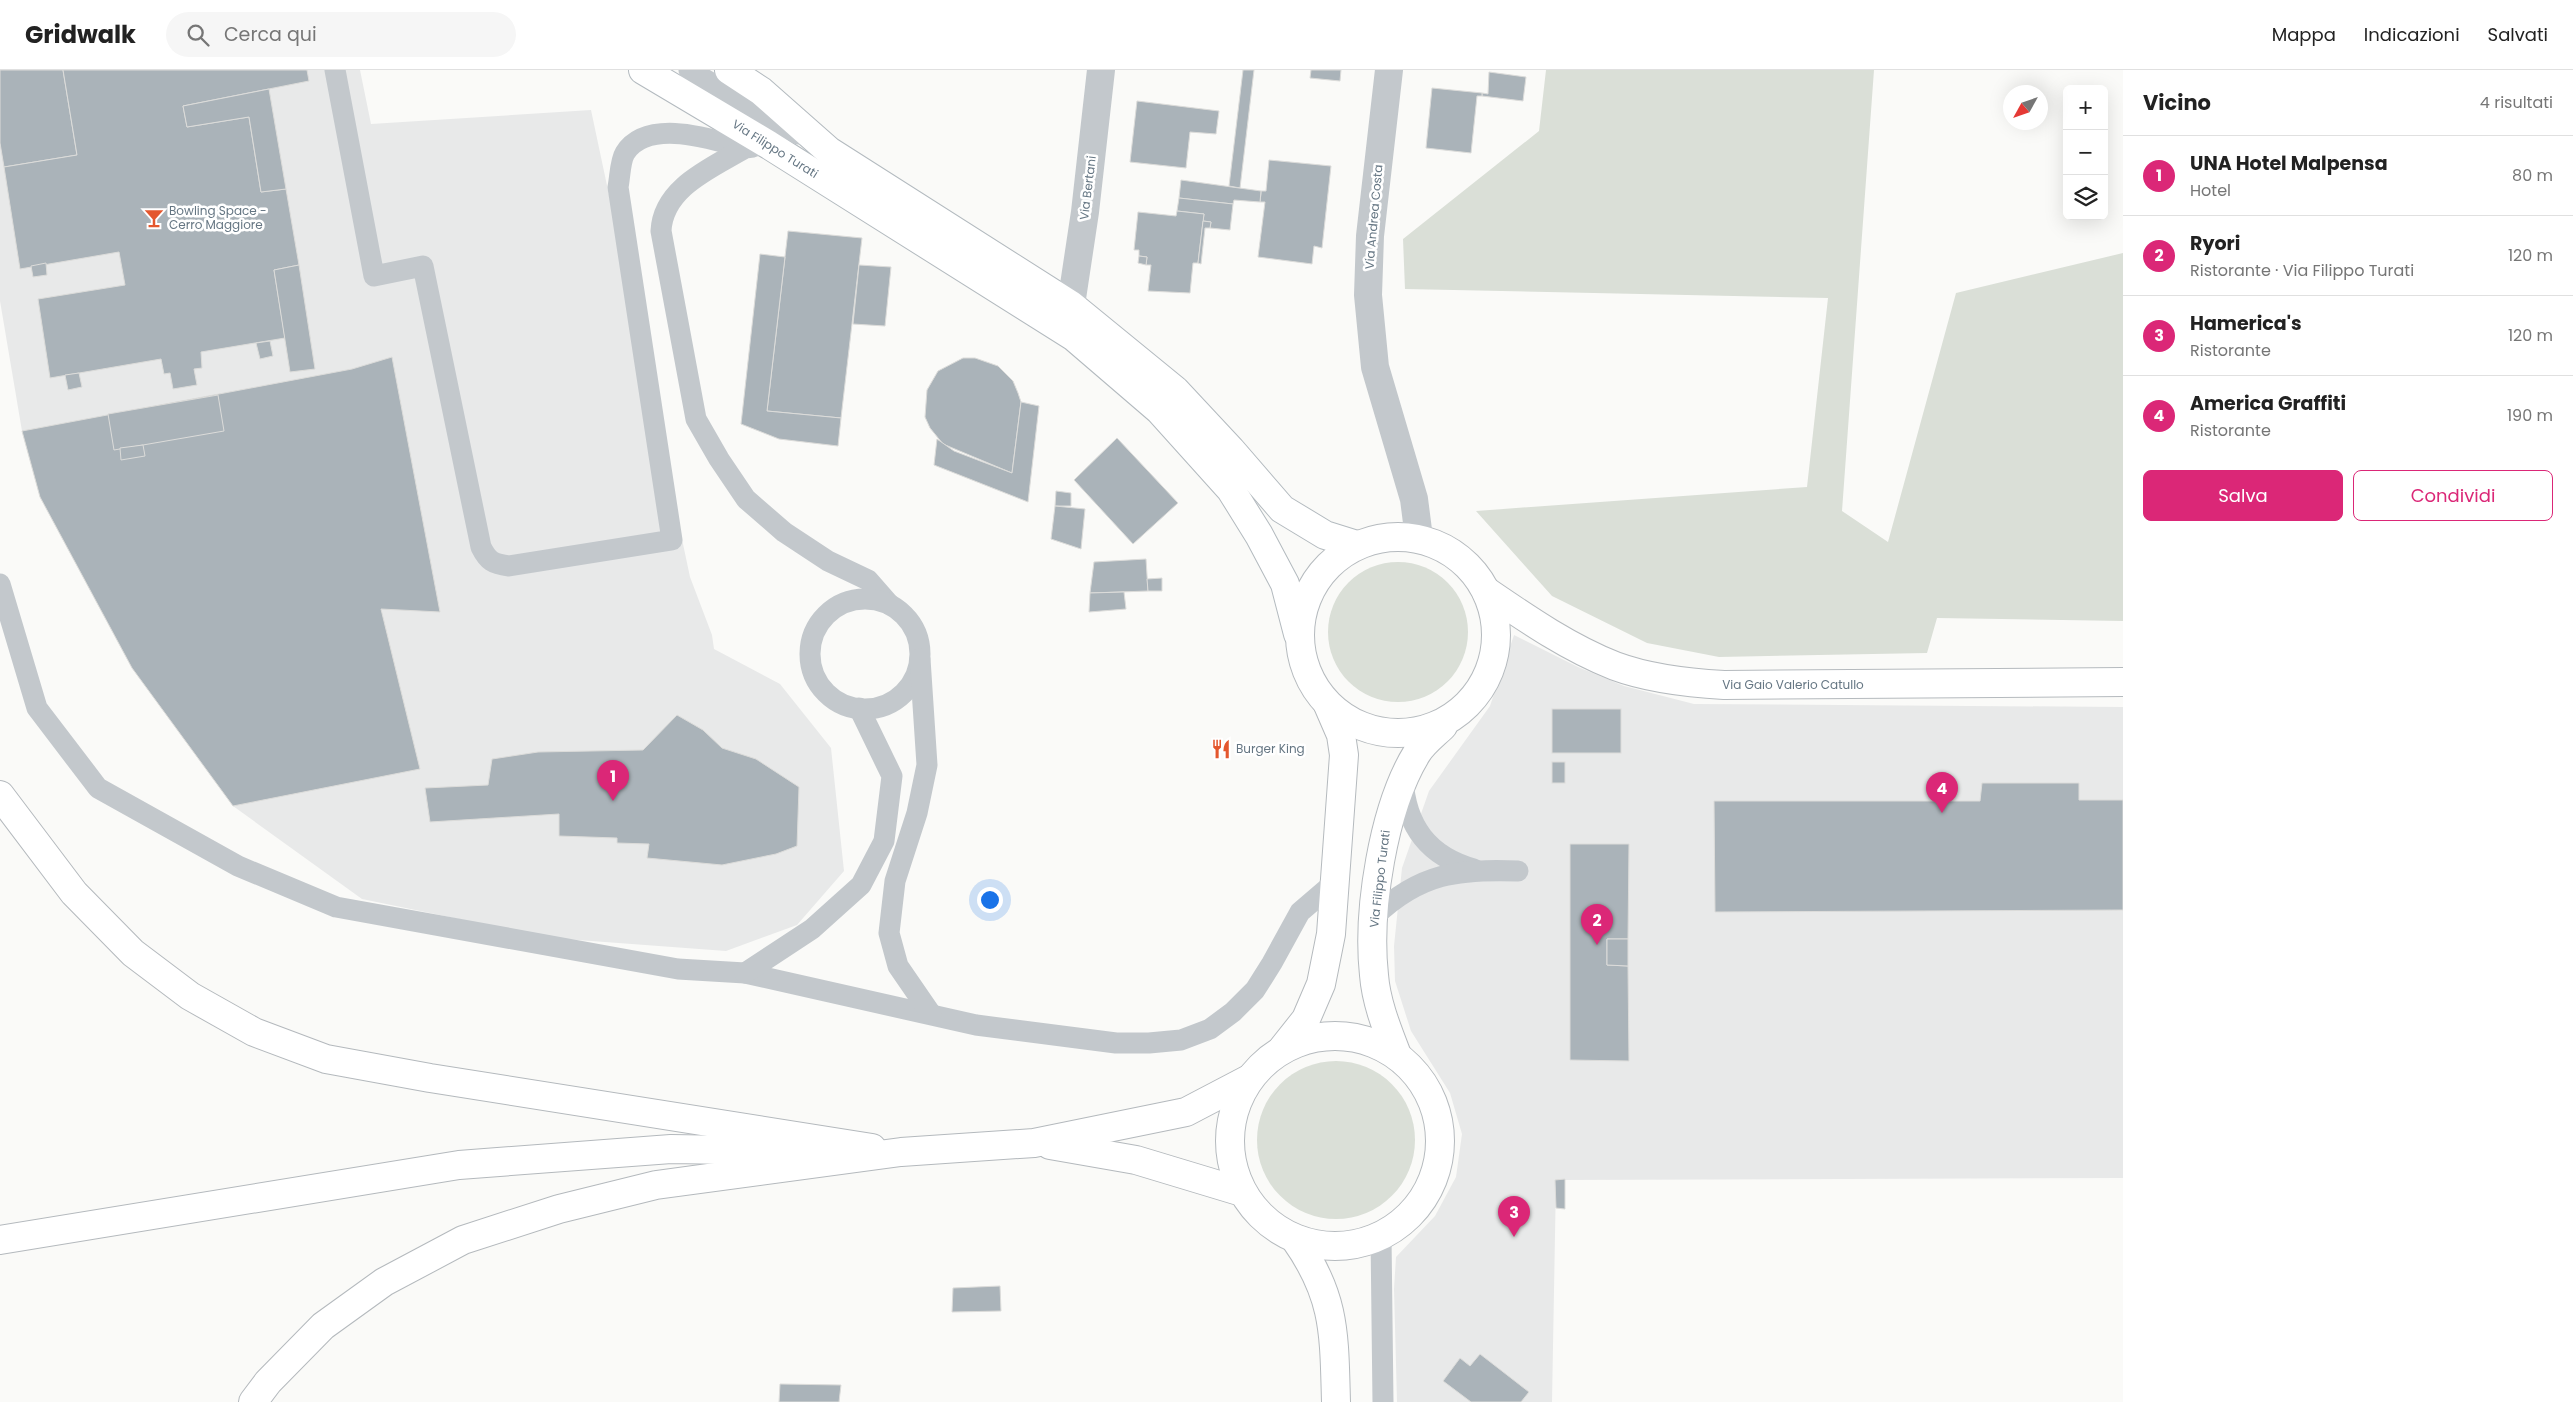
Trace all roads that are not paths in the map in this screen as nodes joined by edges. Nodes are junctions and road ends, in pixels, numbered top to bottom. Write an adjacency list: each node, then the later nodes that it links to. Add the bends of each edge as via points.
1 (335, 70): 7 (lane, via 374,276 423,266 481,546 487,558 496,565 509,566 672,540 618,188 624,154 638,142 658,134 689,133)
2 (644, 70): 7 (main road, Via Filippo Turati)
3 (689, 70): 8 (lane)
4 (729, 70): 8 (main road, via 761,91)
5 (1101, 70): 9 (street, Via Bertani)
6 (1389, 70): 10 (street, Via Andrea Costa, via 1370,236 1368,295 1375,367 1414,499)
7 (757, 147): 14 (lane, via 677,191 662,218 661,231 696,419 718,459 746,499 792,537 828,561 868,580); 15 (main road, Via Filippo Turati, via 906,230 1074,337 1159,410 1231,490 1259,535 1285,584)
8 (829, 152): 9 (main road)
9 (1071, 305): 11 (main road, via 1175,390 1282,509 1325,535)
10 (1419, 538): 11 (main road, via 1387,537); 13 (main road, via 1450,550 1476,573)
11 (1357, 545): 15 (main road, via 1331,563 1312,588 1300,611)
12 (0, 584): 27 (lane, via 37,708 98,788 238,866 336,907 678,969)
13 (1486, 591): 17 (main road, Via Gaio Valerio Catullo, via 1568,644 1616,666 1682,683 1724,686); 20 (main road, via 1496,615 1498,636 1491,669 1475,698)
14 (889, 604): 16 (lane, via 913,627); 19 (lane, via 855,599 838,605 824,616 814,631 810,663 816,679 826,694 842,704)
15 (1298, 634): 18 (main road, via 1301,655 1310,679)
16 (920, 659): 19 (lane, via 910,683 892,701 876,708); 28 (lane, via 927,765 917,813 895,881 889,933 898,966)
17 (2123, 682)
18 (1328, 705): 20 (main road, via 1354,723 1384,733 1418,732); 25 (main road, via 1341,735 1344,755)
19 (859, 708): 27 (lane, via 892,776 884,841 862,885 812,929)
20 (1449, 720): 21 (main road, Via Filippo Turati, via 1418,751)
21 (1403, 779): 23 (lane, via 1404,801 1424,840 1446,858); 26 (main road, Via Filippo Turati, via 1387,822)
22 (0, 795): 33 (main road, via 74,893 133,953 190,996 254,1032 326,1059)
23 (1480, 870): 24 (lane); 26 (lane, via 1430,879 1400,894)
24 (1518, 871)
25 (1335, 882): 28 (lane, via 1300,912 1255,990 1210,1029 1181,1040 1116,1043 976,1025); 29 (main road, via 1331,934 1321,984 1306,1019)
26 (1375, 916): 30 (main road, Via Filippo Turati, via 1372,937 1374,975 1383,1018)
27 (745, 973): 28 (lane)
28 (931, 1014)
29 (1283, 1048): 30 (main road, via 1311,1037 1341,1035 1370,1041); 31 (main road)
30 (1397, 1055): 35 (main road, via 1419,1077 1434,1104 1440,1135 1438,1166 1421,1200 1406,1219)
31 (1249, 1079): 32 (main road, via 1186,1112); 34 (main road, via 1235,1105 1229,1134 1232,1164)
32 (1034, 1143): 33 (main road); 34 (main road, via 1136,1160)
33 (901, 1152): 36 (main road, via 671,1149 459,1165); 38 (main road, via 656,1186 559,1209 463,1240 384,1282 323,1326 268,1382)
34 (1242, 1192): 37 (main road, via 1265,1220)
35 (1381, 1236): 37 (main road, via 1343,1246 1324,1246); 40 (lane)
36 (10, 1238)
37 (1295, 1239): 39 (main road, via 1311,1261 1326,1294 1334,1332)
38 (253, 1402)
39 (1336, 1402)
40 (1383, 1402)

